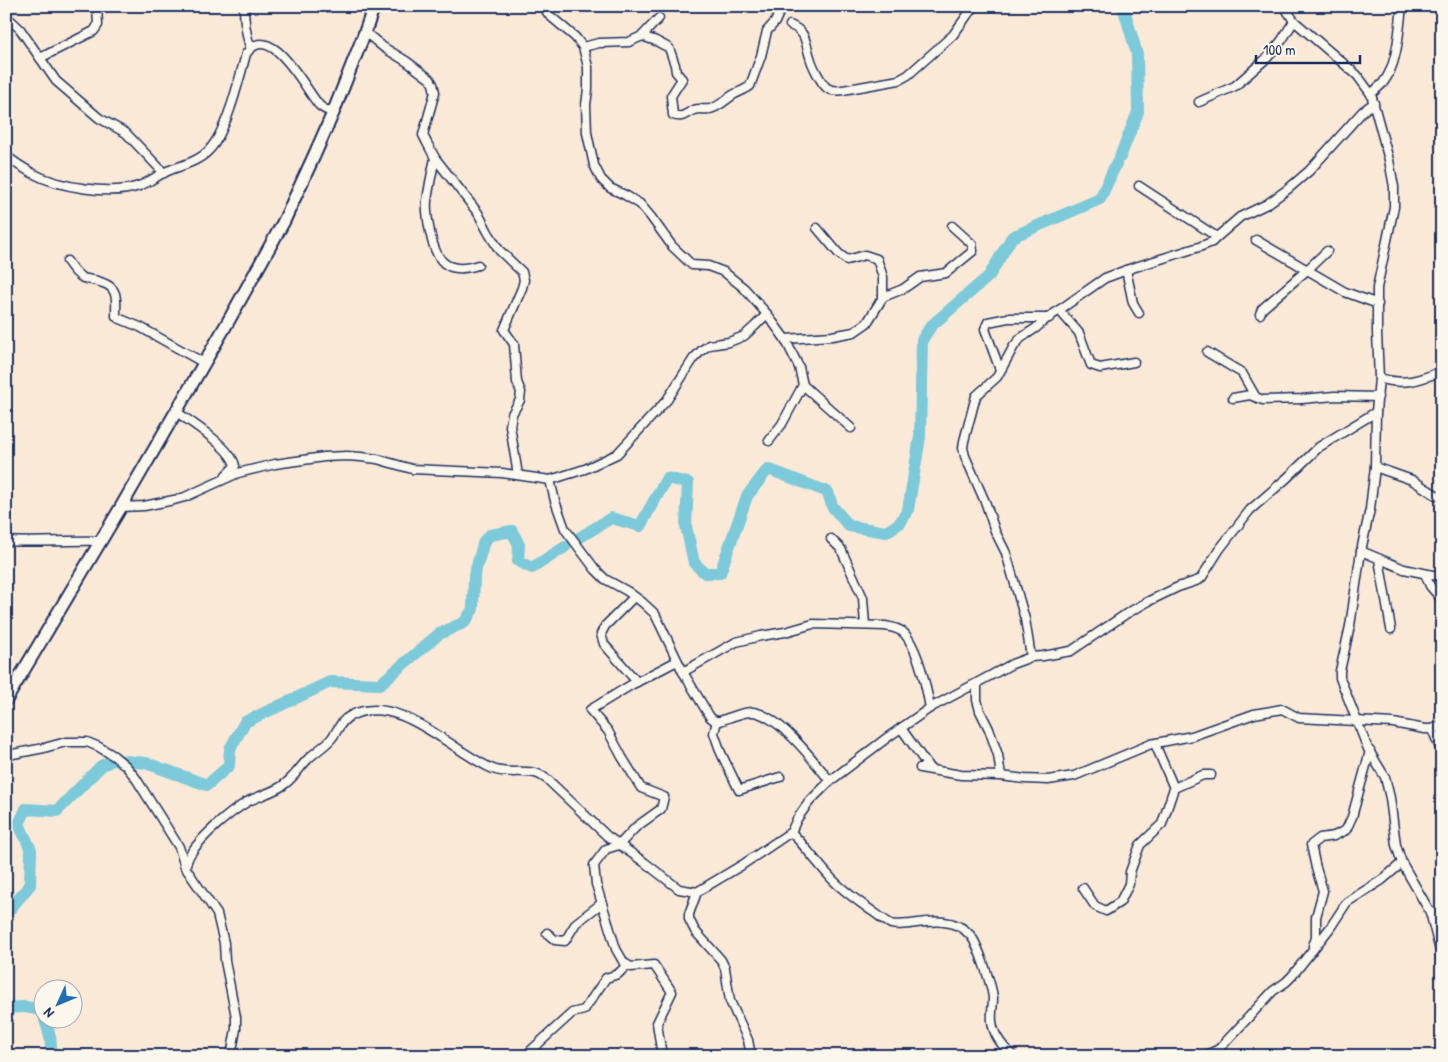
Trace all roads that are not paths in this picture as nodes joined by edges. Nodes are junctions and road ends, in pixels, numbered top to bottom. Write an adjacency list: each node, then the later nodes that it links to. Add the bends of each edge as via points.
1 (97, 6): 17 (street, via 98,25 94,32)
2 (244, 6): 15 (street)
3 (374, 6): 13 (main road)
4 (543, 6): 16 (street)
5 (782, 6): 14 (street, via 767,32 750,86 712,108 695,109 686,116 676,117 672,112 671,96 682,79 676,72 669,48)
6 (974, 6): 12 (street, via 953,35 908,75 899,80 834,91 828,89 812,64 805,39)
7 (1284, 6): 11 (street)
8 (1402, 6): 18 (street, via 1396,52 1390,70 1384,82)
9 (6, 16): 17 (street, via 20,29)
10 (660, 18): 14 (street)
11 (1294, 21): 18 (street, via 1357,75); 19 (street, via 1268,57 1235,86)
12 (790, 25)
13 (365, 32): 21 (main road); 23 (street, via 433,84 434,92 423,135)
14 (642, 36): 16 (street, via 629,42)
15 (250, 47): 21 (street, via 261,43 275,48 318,104); 24 (street, via 219,136 210,150)
16 (584, 47): 39 (street, via 588,67 587,133 594,165 601,179 610,188 640,204 672,246 692,264 724,272 744,288)
17 (40, 58): 24 (street, via 56,81 99,118 126,134)
18 (1371, 94): 20 (street)
19 (1199, 102)
20 (1374, 103): 28 (street, via 1288,189 1240,218); 36 (street, via 1394,194 1377,288)
21 (333, 113): 45 (main road, via 284,221)
22 (6, 156): 24 (street, via 33,174 80,188 131,188)
23 (435, 158): 32 (street, via 427,202 433,249 438,258 457,268); 58 (street, via 478,213 499,250 522,272 522,288 504,330 514,344 517,382 521,392 510,426)
24 (164, 172)
25 (1139, 186): 28 (street)
26 (952, 226): 35 (street, via 972,244 973,251 946,274 920,277)
27 (817, 228): 35 (street, via 847,260 865,256 877,259 883,277)
28 (1217, 237): 33 (street, via 1199,247)
29 (1256, 240): 34 (street)
30 (1327, 251): 34 (street)
31 (67, 261): 45 (street, via 82,277 103,282 114,290 118,318)
32 (478, 264)
33 (1126, 270): 37 (street, via 1105,278); 38 (street, via 1132,303)
34 (1307, 270): 36 (street, via 1345,292); 40 (street)
35 (883, 297): 42 (street, via 867,323 854,332)
36 (1378, 304): 48 (street)
37 (1059, 310): 41 (street); 44 (street, via 1080,334 1091,365 1100,368)
38 (1139, 313)
39 (767, 314): 42 (street); 59 (street, via 744,336 709,344 702,350 667,400 617,454)
40 (1260, 314)
41 (1048, 318): 46 (street, via 1014,346); 46 (street, via 1008,318 988,322 985,329)
42 (785, 339): 49 (street, via 799,367)
43 (1207, 352): 50 (street, via 1242,373)
44 (1134, 362)
45 (204, 363): 53 (main road)
46 (1000, 370): 74 (street, via 976,396 963,448 1006,553 1025,619)
47 (1442, 371): 48 (street, via 1402,383)
48 (1379, 378): 51 (street)
49 (803, 385): 55 (street); 56 (street)
50 (1255, 396): 51 (street, via 1263,400); 52 (street)
51 (1378, 397): 54 (street)
52 (1233, 398)
53 (175, 411): 60 (street, via 220,445 234,462 232,470); 62 (main road)
54 (1376, 412): 57 (street); 74 (street, via 1319,447 1250,510 1202,578 1149,601 1071,651)
55 (851, 428)
56 (769, 441)
57 (1375, 467): 61 (street, via 1412,480); 66 (street)
58 (518, 475): 59 (street); 60 (street, via 412,468 347,456 275,464)
59 (550, 480): 70 (street, via 565,529 595,569)
60 (218, 481): 62 (street, via 174,500)
61 (1436, 496)
62 (121, 507): 65 (main road)
63 (831, 539): 72 (street, via 841,549 863,598)
64 (6, 541): 65 (street)
65 (100, 541): 79 (main road)
66 (1361, 551): 67 (street); 81 (street, via 1340,671)
67 (1378, 559): 68 (street); 73 (street)
68 (1425, 574): 69 (street); 71 (street)
69 (1442, 577)
70 (634, 597): 75 (street, via 655,614); 77 (street, via 601,634 604,644)
71 (1442, 600)
72 (865, 625): 76 (street, via 813,624 736,642); 80 (street, via 896,628 903,632 914,651)
73 (1391, 629)
74 (1031, 657): 78 (street)
75 (677, 660): 76 (street); 77 (street)
76 (683, 672): 82 (street, via 710,717)
77 (637, 682): 98 (street, via 590,710 608,731 641,788 664,797 661,809 636,827)
78 (977, 684): 80 (street); 93 (street, via 977,700 998,755)
79 (6, 700)
80 (930, 708): 84 (street)
81 (1356, 720): 85 (street); 86 (street, via 1299,718 1282,709 1254,714 1192,736); 87 (street)
82 (717, 721): 94 (street, via 714,733 740,790); 95 (street, via 751,711 772,719 800,745)
83 (1442, 725): 85 (street)
84 (901, 728): 91 (street); 95 (street)
85 (1432, 729): 88 (street)
86 (1155, 744): 93 (street, via 1074,776 1048,780); 96 (street)
87 (1370, 751): 99 (street, via 1385,776); 107 (street, via 1346,830 1320,838 1312,845 1323,890 1316,918 1316,938)
88 (1442, 753)
89 (6, 754): 100 (street, via 66,742 87,742 114,756 135,777 179,847)
90 (920, 768): 91 (street)
91 (930, 769): 93 (street)
92 (1211, 775): 96 (street)
93 (1001, 776)
94 (780, 777)
95 (830, 781): 97 (street, via 809,802)
96 (1174, 788): 101 (street, via 1162,824 1140,845 1129,884 1120,902 1106,911 1095,906)
97 (791, 832): 102 (street); 115 (street, via 832,879 890,923 898,926 922,922 954,923 970,935 976,943 993,997 993,1029)
98 (619, 845): 100 (street, via 538,774 494,770 408,718 387,711 371,711 345,718 333,737 288,781 246,803 211,830 190,853); 102 (street, via 679,889); 103 (street, via 606,849 594,865)
99 (1402, 863): 104 (street); 107 (street, via 1347,902)
100 (185, 867): 111 (street, via 220,923 236,1017)
101 (1083, 888)
102 (697, 892): 114 (street, via 689,919 725,968 730,1001 748,1040)
103 (602, 903): 106 (street, via 576,923 566,942); 109 (street, via 616,949)
104 (1430, 912): 105 (street); 108 (street)
105 (1442, 917)
106 (547, 934)
107 (1310, 954): 116 (street, via 1219,1050)
108 (1442, 959)
109 (627, 965): 110 (street, via 618,974 606,978 584,1010 572,1013); 113 (street, via 654,965 672,992 658,1023)
110 (531, 1055): 112 (street)
111 (231, 1056)
112 (518, 1056)
113 (662, 1056)
114 (751, 1056)
115 (1013, 1056)
116 (1204, 1056)

